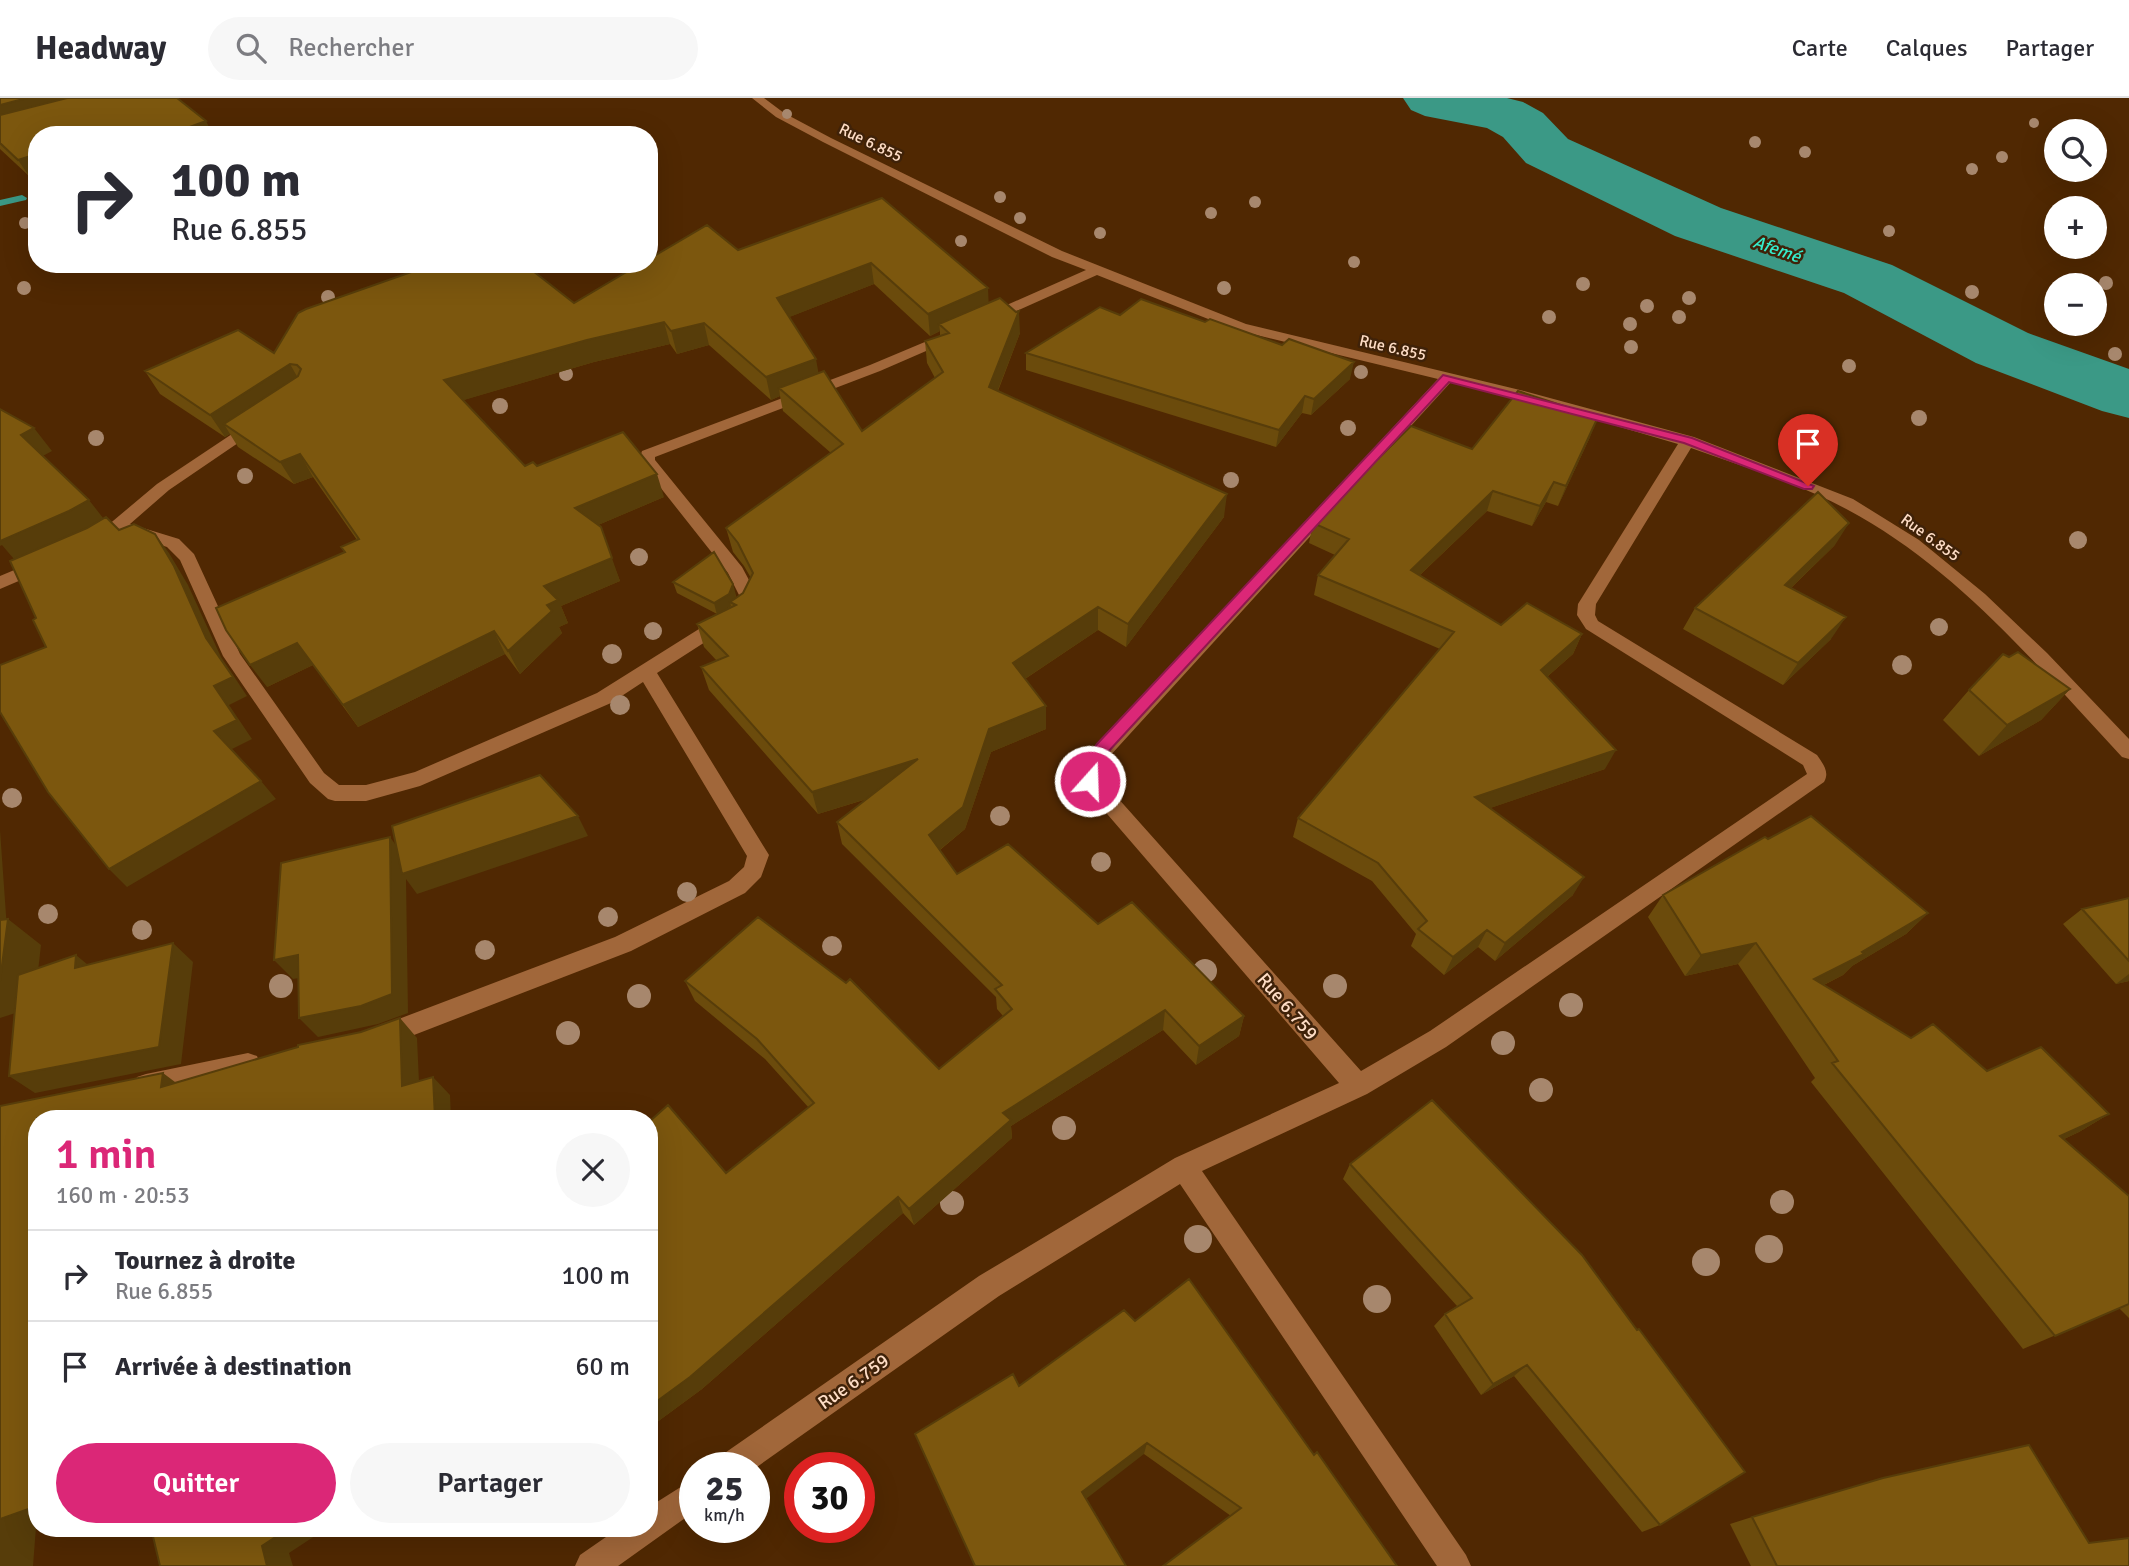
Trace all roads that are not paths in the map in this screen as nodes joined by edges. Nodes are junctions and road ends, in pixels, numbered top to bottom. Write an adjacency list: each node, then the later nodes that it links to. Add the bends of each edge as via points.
1 (757, 98): 2 (street, Rue 6.855, via 827,141)
2 (1097, 270): 3 (street, Rue 6.855, via 1241,327); 10 (street, via 875,368 648,454 648,460 736,571 748,595 741,611)
3 (1447, 378): 5 (street, Rue 6.855); 14 (street, Rue 6.759, via 1088,767 1090,781)
4 (270, 415): 6 (street, via 163,487)
5 (1688, 440): 11 (street, Rue 6.855, via 1808,486 1875,518 1949,570 2002,618); 14 (street, via 1587,604 1586,615 1592,625 1810,760 1817,777 1438,1039)
6 (120, 526): 7 (street); 10 (street, via 173,543 188,558 232,656 317,778 335,793 366,793 420,778 604,698)
7 (95, 541)
8 (63, 555): 9 (street)
9 (0, 583)
10 (645, 670): 12 (street, via 758,855 753,871 737,887 623,944)
11 (2129, 752)
12 (365, 1041)
13 (270, 1060): 15 (street)
14 (1358, 1086): 16 (street, Rue 6.759)
15 (122, 1090)
16 (1184, 1167): 17 (street, Rue 6.759, via 989,1286); 22 (street)
17 (753, 1452)
18 (679, 1504): 19 (street)
19 (658, 1518)
20 (632, 1537): 21 (street)
21 (591, 1566)
22 (1455, 1566)

